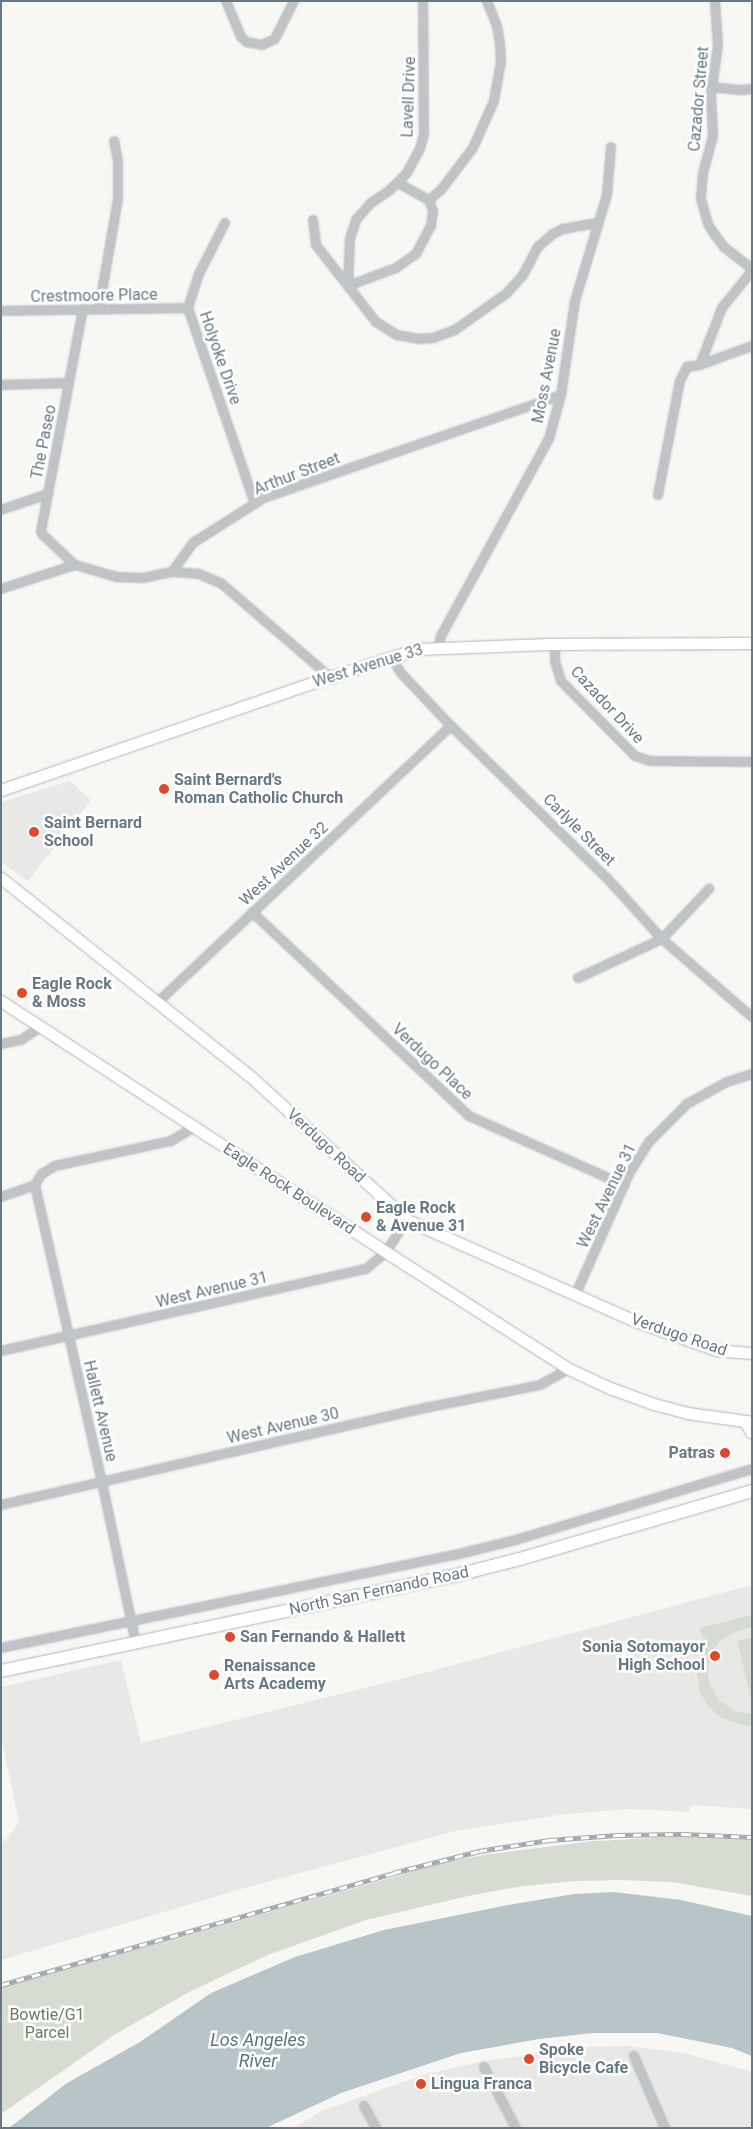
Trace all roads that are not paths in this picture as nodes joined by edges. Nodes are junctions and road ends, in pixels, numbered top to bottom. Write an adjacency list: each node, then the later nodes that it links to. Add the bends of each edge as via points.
1 (226, 1): 2 (street, via 241,37 247,42 262,45 274,39)
2 (294, 1)
3 (423, 1): 10 (street, Lavell Drive, via 424,134 415,161)
4 (487, 1): 11 (street, via 500,44 501,62 494,101 473,148 441,190)
5 (714, 2): 6 (street, Cazador Street, via 718,46)
6 (712, 87): 7 (street); 15 (street, Cazador Street, via 713,136 701,188 704,212 724,247)
7 (752, 89)
8 (114, 141): 18 (street, via 118,199)
9 (611, 147): 13 (street, Moss Avenue, via 607,195)
10 (398, 183): 11 (street); 16 (street, Lavell Drive, via 371,203 356,220 350,239)
11 (429, 200): 16 (street, via 433,211 431,226 416,254 396,268)
12 (313, 220): 16 (street, via 316,245)
13 (598, 222): 16 (street, via 553,234 538,247 523,275 507,293 455,330 433,338 408,338 386,329 367,312); 25 (street, Moss Avenue, via 575,301)
14 (225, 223): 17 (street, Holyoke Drive, via 200,274)
15 (752, 270): 22 (street, Cazador Street, via 722,308)
16 (348, 286)
17 (188, 308): 18 (street, Crestmoore Place); 28 (street, Holyoke Drive)
18 (99, 309): 19 (street, Crestmoore Place)
19 (83, 310): 20 (street, Crestmoore Place); 23 (street, The Paseo)
20 (1, 311)
21 (752, 346): 22 (street)
22 (700, 365): 27 (street, via 687,367 680,381)
23 (69, 383): 24 (street); 26 (street, The Paseo)
24 (1, 385)
25 (561, 395): 28 (street, Arthur Street, via 271,495); 35 (street, Moss Avenue, via 549,439 441,636)
26 (48, 494): 29 (street); 30 (street, The Paseo, via 41,531)
27 (658, 495)
28 (255, 504): 31 (street, Arthur Street, via 193,543)
29 (1, 510)
30 (75, 565): 31 (street, via 117,577 143,578); 32 (street)
31 (172, 572): 37 (street, via 199,574 222,584)
32 (1, 589)
33 (752, 642): 34 (street, West Avenue 33)
34 (555, 644): 35 (street, West Avenue 33); 39 (street, Cazador Drive, via 555,660 561,680 635,756 650,761)
35 (438, 647): 36 (street, West Avenue 33)
36 (391, 657): 37 (street, West Avenue 33); 38 (street, Carlyle Street, via 401,673)
37 (330, 677): 40 (street, West Avenue 33)
38 (452, 726): 43 (street, West Avenue 32); 44 (street, Carlyle Street, via 601,872)
39 (752, 762)
40 (1, 790)
41 (1, 878): 47 (street, Verdugo Road)
42 (709, 889): 44 (street)
43 (252, 912): 47 (street, West Avenue 32); 54 (street, Verdugo Place, via 469,1116)
44 (662, 938): 45 (street); 48 (street, Carlyle Street)
45 (578, 978)
46 (1, 1001): 49 (street, Eagle Rock Boulevard)
47 (158, 1002): 56 (street, Verdugo Road, via 249,1075)
48 (752, 1017)
49 (41, 1027): 50 (street, via 21,1040); 52 (street, Eagle Rock Boulevard)
50 (1, 1044)
51 (752, 1074): 54 (street, West Avenue 31, via 708,1091 672,1117 650,1141)
52 (194, 1127): 53 (street, via 171,1141 55,1166 42,1174); 57 (street, Eagle Rock Boulevard)
53 (35, 1185): 55 (street); 59 (street, Hallett Avenue)
54 (624, 1185): 58 (street, West Avenue 31)
55 (1, 1197)
56 (406, 1220): 57 (street, West Avenue 31); 58 (street, Verdugo Road)
57 (386, 1252): 59 (street, West Avenue 31, via 366,1269); 62 (street, Eagle Rock Boulevard)
58 (575, 1296): 61 (street, Verdugo Road, via 716,1350)
59 (69, 1336): 60 (street, West Avenue 31); 65 (street, Hallett Avenue)
60 (1, 1351)
61 (752, 1353)
62 (569, 1369): 63 (street, Eagle Rock Boulevard, via 654,1404); 65 (street, West Avenue 30, via 540,1385)
63 (750, 1425)
64 (752, 1470): 68 (street, North San Fernando Road, via 455,1555)
65 (102, 1482): 67 (street, West Avenue 30); 68 (street, Hallett Avenue)
66 (752, 1491): 69 (main road, North San Fernando Road, via 461,1574)
67 (1, 1504)
68 (132, 1623): 69 (street, Hallett Avenue); 70 (street, North San Fernando Road)
69 (136, 1644): 71 (main road, North San Fernando Road)
70 (1, 1648)
71 (1, 1671)
72 (634, 2056): 77 (street)
73 (484, 2068): 76 (street)
74 (364, 2106): 75 (street)
75 (376, 2128)
76 (516, 2128)
77 (665, 2128)

